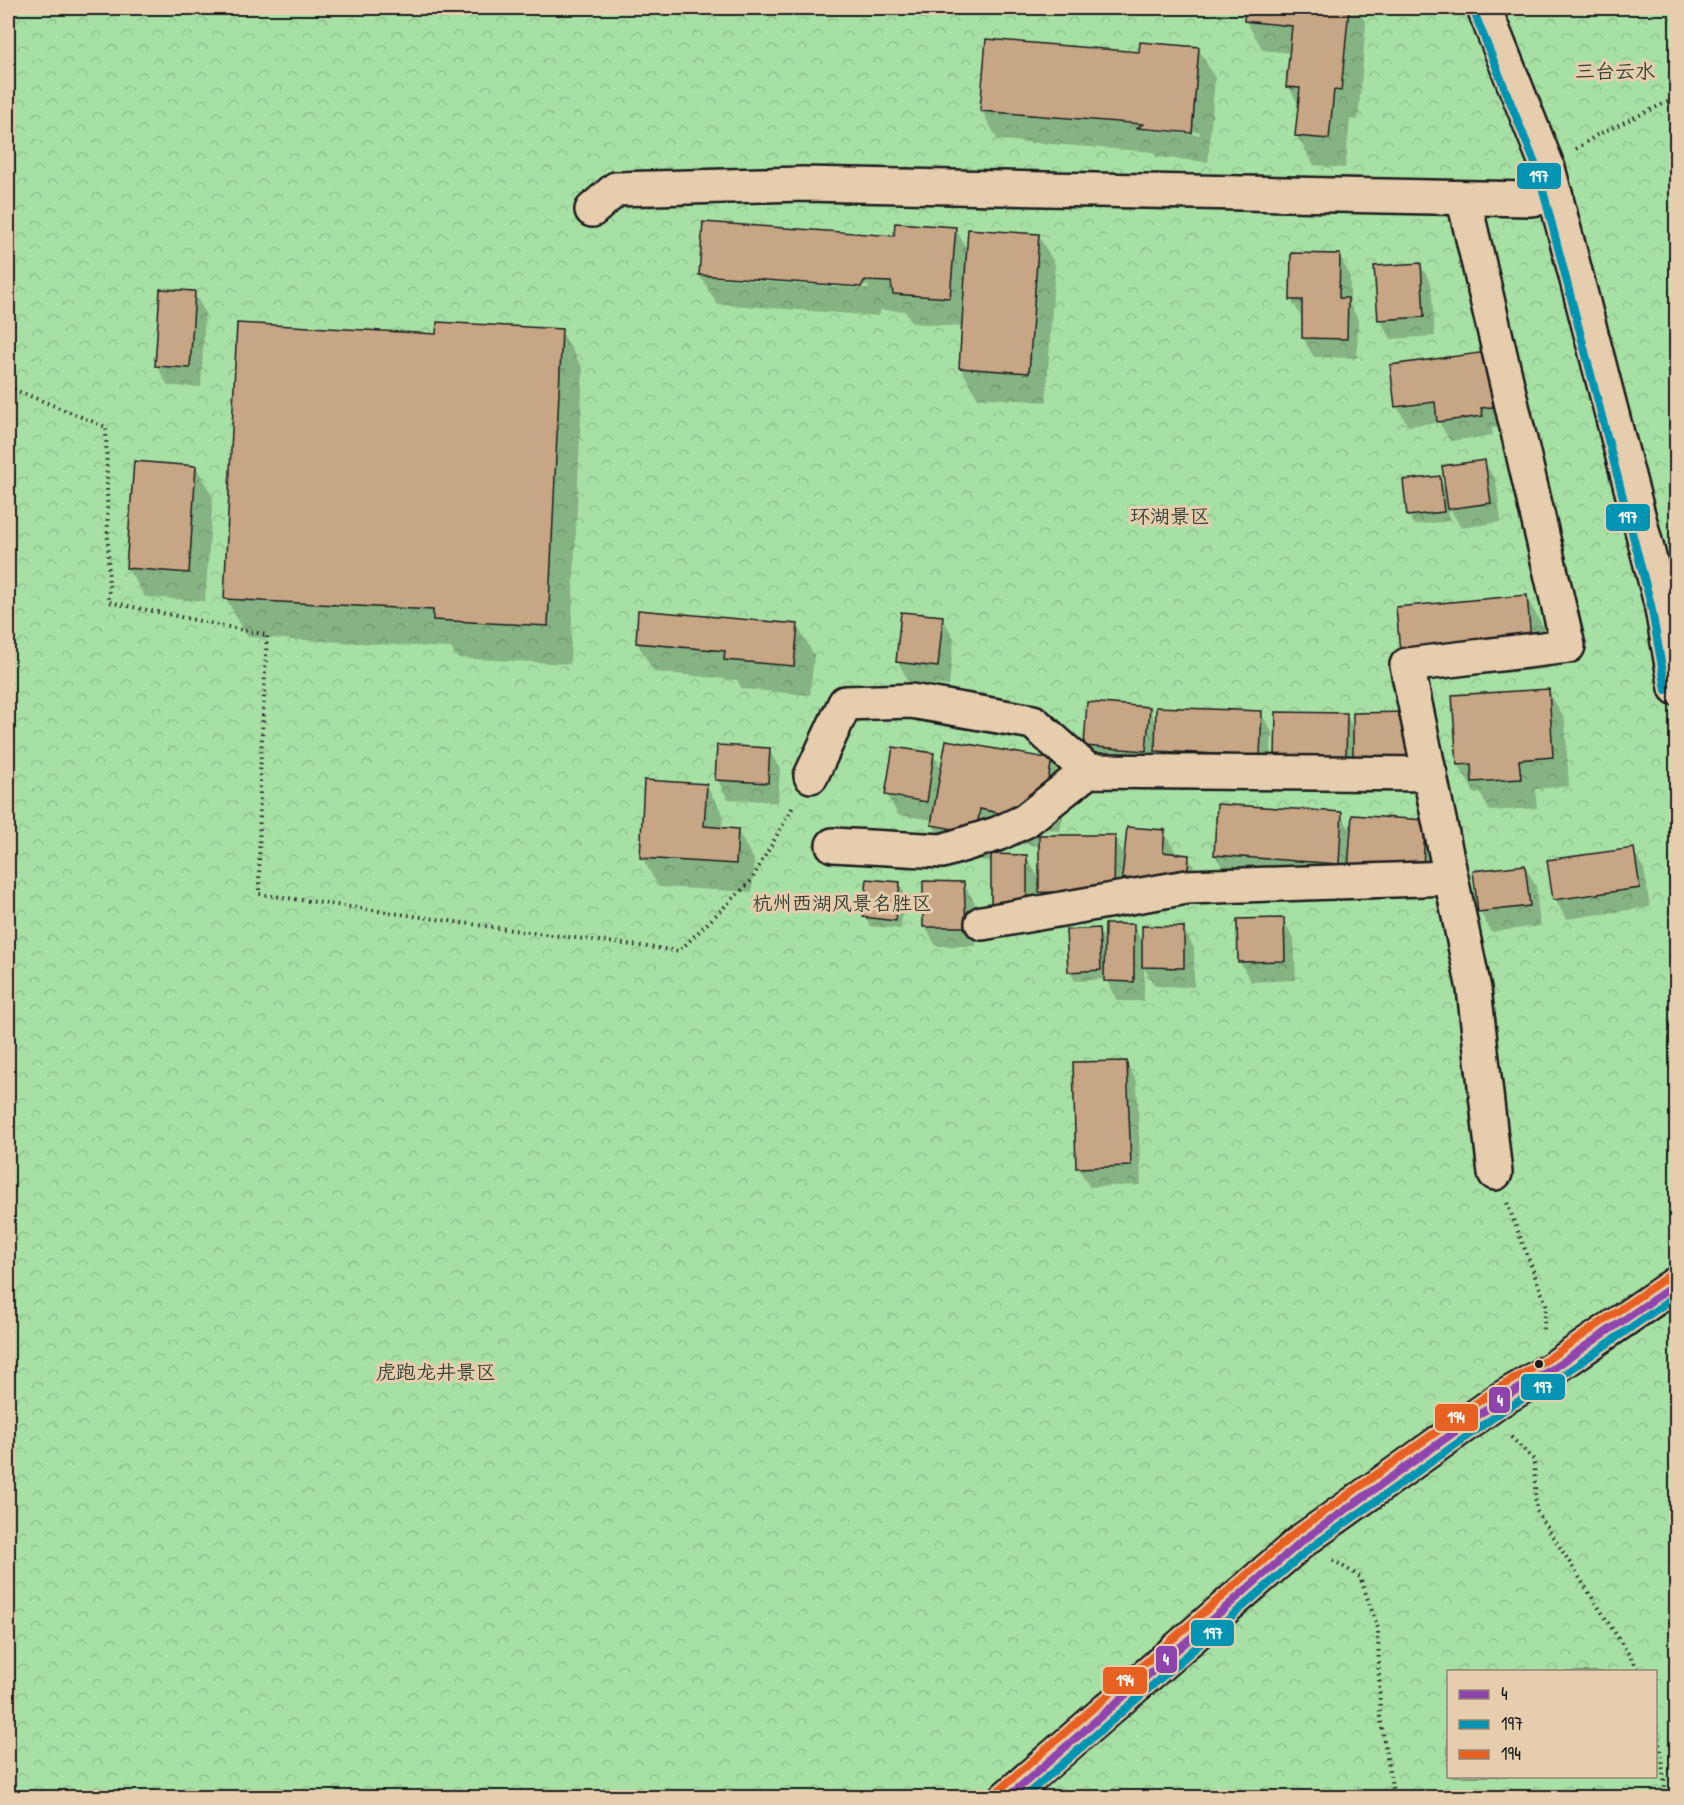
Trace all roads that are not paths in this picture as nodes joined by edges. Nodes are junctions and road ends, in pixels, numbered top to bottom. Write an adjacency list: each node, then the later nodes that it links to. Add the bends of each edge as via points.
1 (1484, 8): 2 (street)
2 (1552, 182): 3 (street, via 1529,199); 5 (street, via 1661,603)
3 (1462, 198): 4 (street, via 803,184 616,189); 7 (street, via 1568,646 1407,665)
4 (592, 210)
5 (1677, 688)
6 (1088, 771): 7 (street); 8 (street, via 1033,722 911,702 889,702 845,703); 9 (street, via 1025,820 997,834 942,851)
7 (1430, 774): 10 (street)
8 (811, 776)
9 (833, 846)
10 (1451, 878): 11 (street, via 1187,887); 12 (street, via 1474,989)
11 (982, 923)
12 (1495, 1173)
13 (1677, 1284): 14 (street, via 1481,1413 1302,1541)
14 (1006, 1797)

